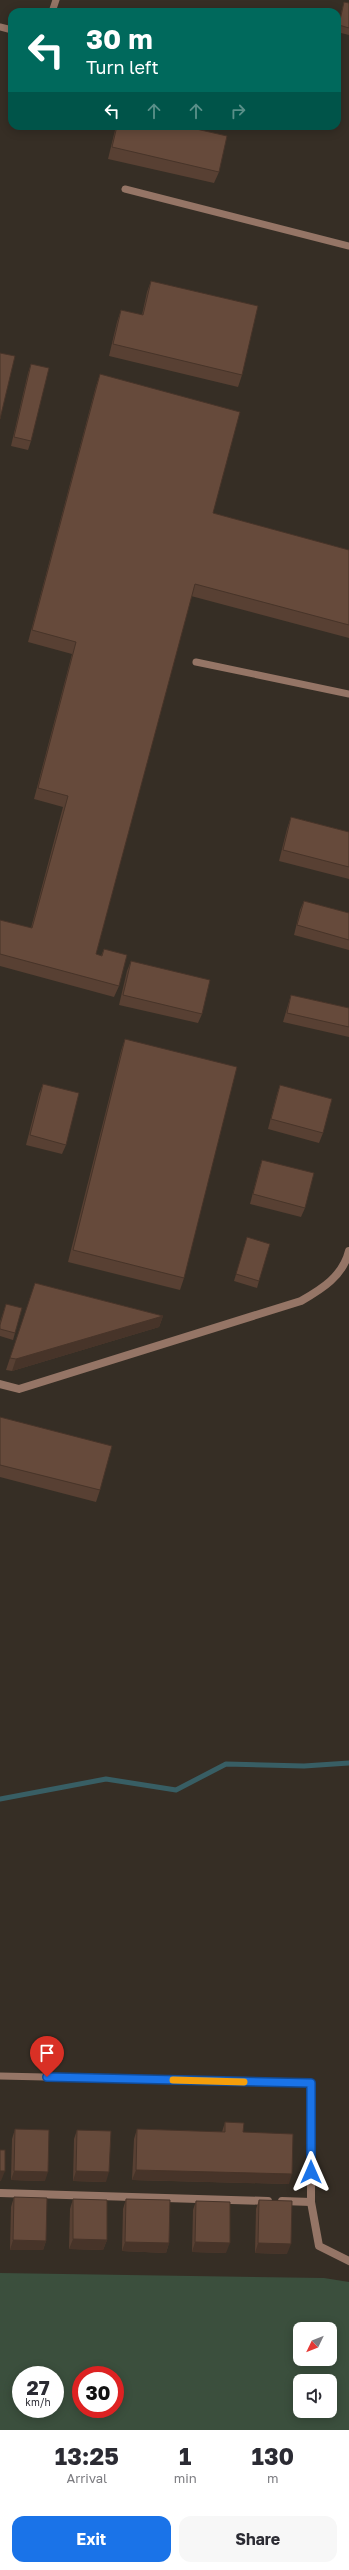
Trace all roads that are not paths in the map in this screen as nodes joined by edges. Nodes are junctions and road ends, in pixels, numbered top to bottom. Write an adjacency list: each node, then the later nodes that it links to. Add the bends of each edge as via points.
1 (125, 189): 2 (lane)
2 (349, 246)
3 (196, 662): 4 (lane)
4 (349, 694)
5 (349, 1251): 6 (street, via 346,1263 324,1288 301,1301 19,1389)
6 (0, 1384)
7 (0, 2076): 8 (lane)
8 (311, 2083): 10 (street)
9 (0, 2193): 10 (street)
10 (311, 2202): 11 (street, via 319,2246)
11 (349, 2261)

